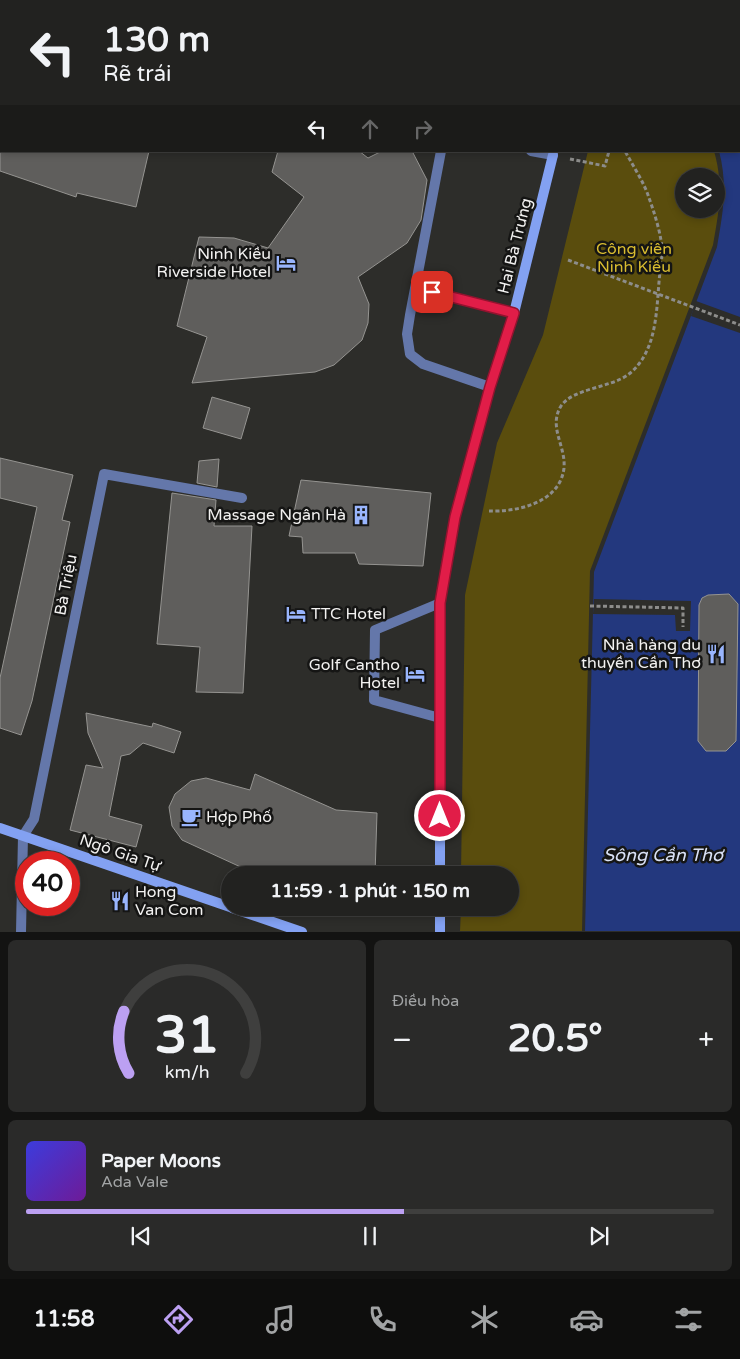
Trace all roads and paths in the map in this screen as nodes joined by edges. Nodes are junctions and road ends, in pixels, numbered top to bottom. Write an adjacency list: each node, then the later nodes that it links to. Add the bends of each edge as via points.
1 (441, 152): 7 (street)
2 (536, 152): 5 (street)
3 (609, 152): 5 (path, via 605,166)
4 (626, 152): 8 (path, via 649,197 660,243)
5 (553, 155): 9 (street, Hai Bà Trưng)
6 (568, 260): 8 (path)
7 (415, 288): 9 (street); 11 (street, via 408,334 410,354 424,364)
8 (659, 296): 10 (path); 13 (path, via 652,339 630,373 618,381 572,396 562,404 556,417 564,468 548,496 517,510)
9 (514, 313): 11 (street, Hai Bà Trưng)
10 (740, 325)
11 (490, 387): 14 (street, Hai Bà Trưng, via 455,517)
12 (242, 498): 19 (street, Bà Triệu, via 104,474 34,819)
13 (489, 511)
14 (440, 603): 17 (street, Hai Bà Trưng); 17 (street, via 375,630 374,700)
15 (590, 606): 16 (path, via 683,608)
16 (682, 627)
17 (440, 718): 20 (street, Hai Bà Trưng)
18 (0, 828): 19 (street, Ngô Gia Tự)
19 (23, 836): 21 (street, Ngô Gia Tự); 24 (street)
20 (440, 866)
21 (221, 904)
22 (257, 916): 25 (street, Ngô Gia Tự)
23 (440, 916): 26 (street)
24 (21, 932)
25 (302, 932)
26 (440, 932)

